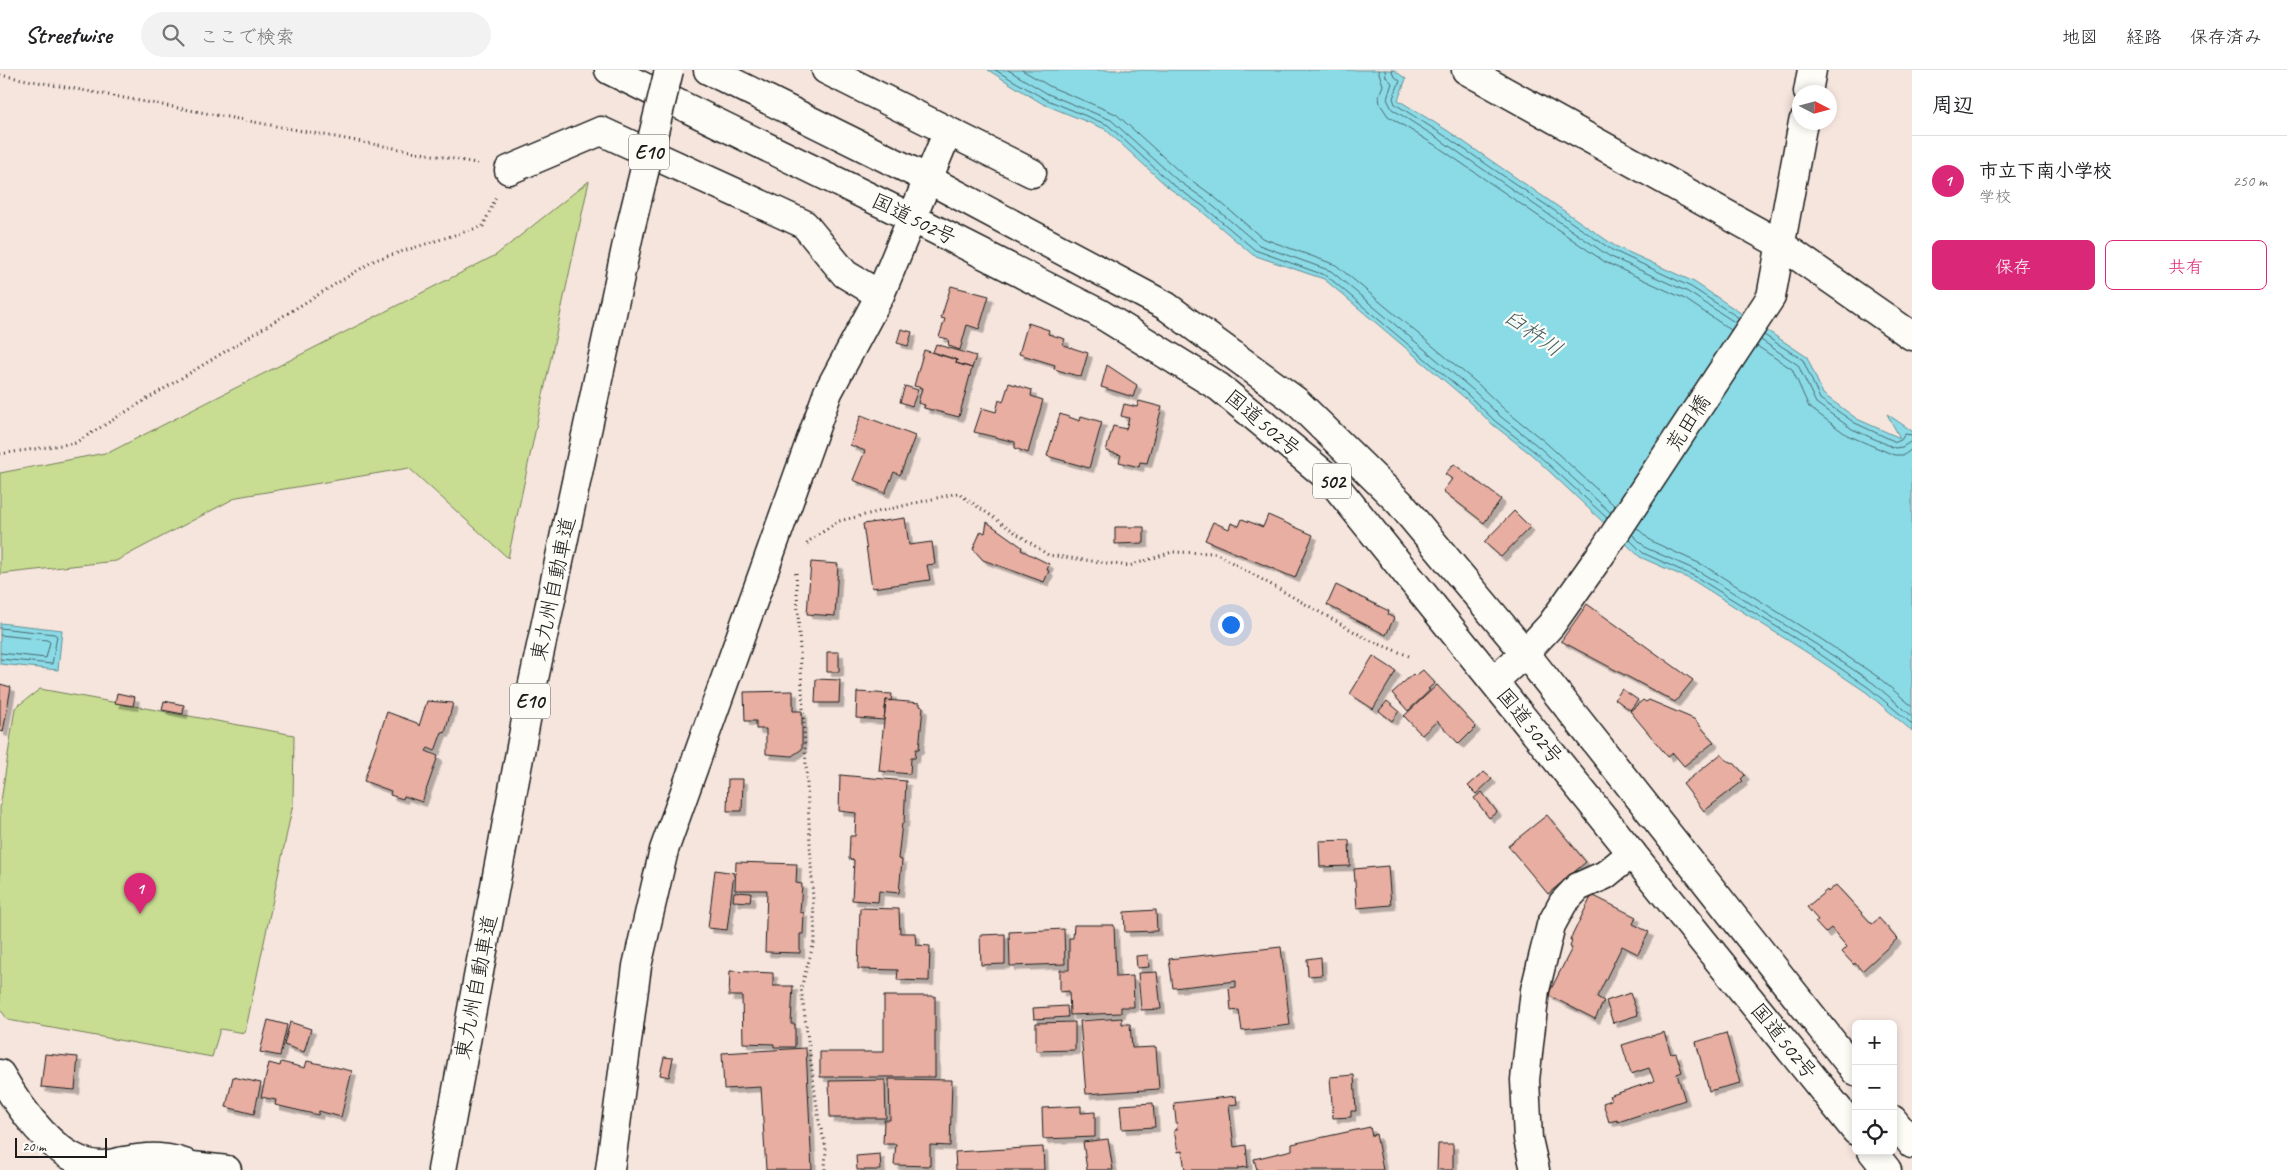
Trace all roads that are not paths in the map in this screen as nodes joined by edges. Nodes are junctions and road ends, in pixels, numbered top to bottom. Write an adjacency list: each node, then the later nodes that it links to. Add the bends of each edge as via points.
1 (609, 70): 13 (main road, 国道502号 / 502)
2 (669, 70): 28 (main road, 東九州自動車道 / E10, bridge, via 630,234 532,688)
3 (708, 70): 12 (main road, 国道502号 / 502)
4 (826, 70): 9 (main road)
5 (1466, 70): 14 (main road)
6 (1812, 70): 7 (main road)
7 (1809, 85)
8 (1801, 130): 14 (main road)
9 (948, 131): 11 (main road); 12 (main road)
10 (509, 170): 15 (main road, via 601,131 804,224 845,274)
11 (1032, 173)
12 (928, 179): 13 (main road); 17 (main road, 国道502号 / 502, via 1166,306 1296,401 1400,502)
13 (912, 218): 15 (main road); 18 (main road, 国道502号 / 502, via 1099,313 1219,387 1331,480)
14 (1780, 244): 16 (main road); 17 (main road, 荒田橋, via 1771,297 1604,550 1551,625)
15 (880, 295): 29 (main road, via 828,392 664,850 637,966)
16 (1912, 336)
17 (1525, 653): 18 (main road, 荒田橋); 20 (main road, 国道502号 / 502)
18 (1494, 681): 19 (main road, 国道502号 / 502)
19 (1632, 852): 23 (main road, 国道502号 / 502); 30 (main road, via 1605,875 1578,886 1563,903 1551,925 1535,990 1525,1080 1528,1139)
20 (1852, 1067)
21 (0, 1074): 26 (main road, via 49,1141 76,1159 102,1165 152,1156 180,1161)
22 (1897, 1125): 24 (main road)
23 (1852, 1126)
24 (1912, 1144)
25 (1875, 1155): 31 (main road)
26 (184, 1168): 27 (main road)
27 (227, 1170)
28 (443, 1170)
29 (610, 1170)
30 (1535, 1170)
31 (1888, 1170)

